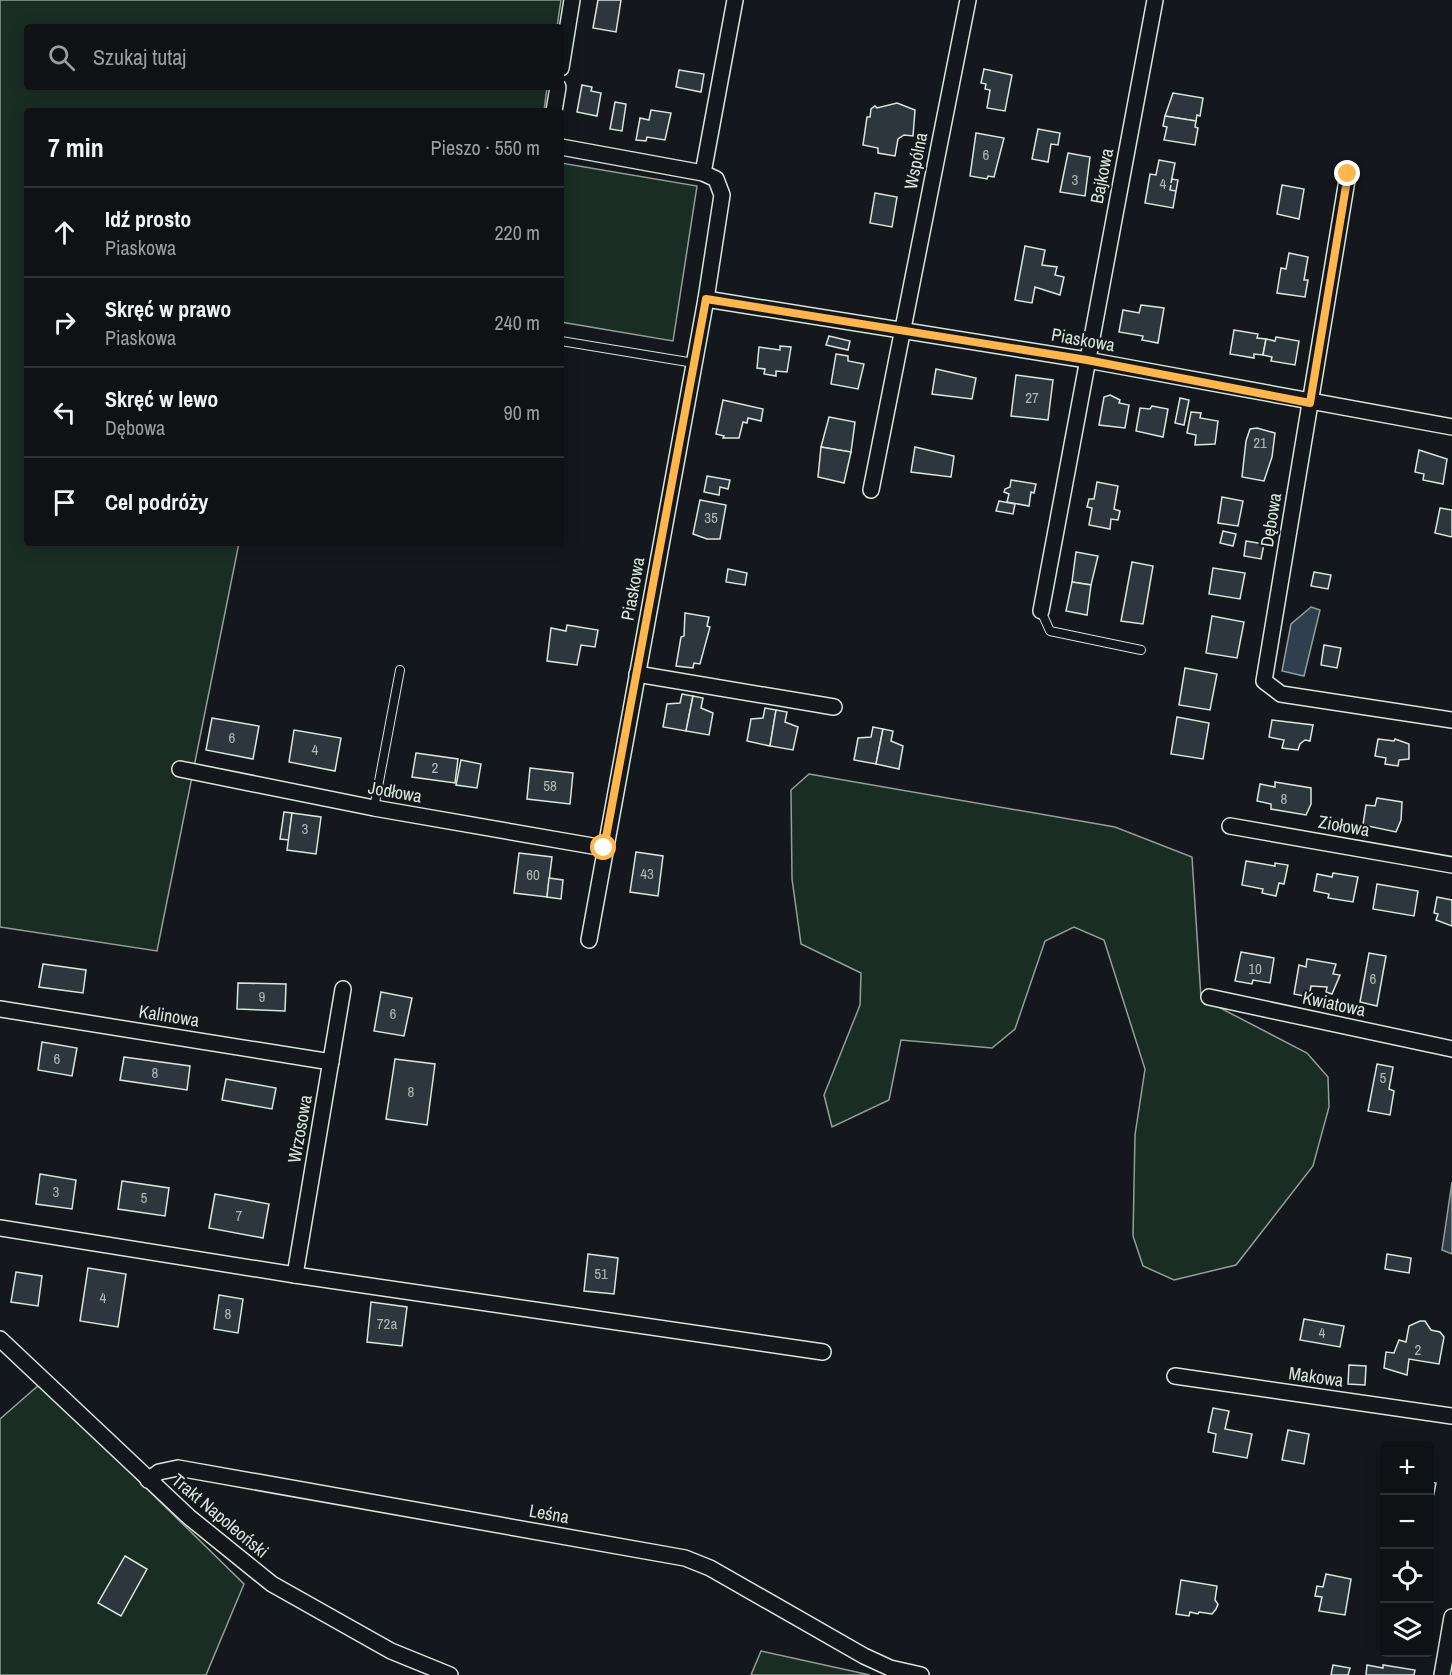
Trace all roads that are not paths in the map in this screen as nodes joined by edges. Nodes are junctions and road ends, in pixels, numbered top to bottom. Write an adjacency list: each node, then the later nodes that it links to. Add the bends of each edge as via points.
1 (572, 0): 5 (street)
2 (735, 0): 9 (street)
3 (968, 0): 12 (street, Wspólna)
4 (1155, 0): 14 (street, Bajkowa)
5 (564, 49)
6 (558, 90): 7 (street)
7 (554, 108)
8 (564, 148): 9 (street)
9 (703, 173): 11 (street, Piaskowa, via 716,180 722,195)
10 (1348, 174): 16 (street, Dębowa)
11 (706, 299): 12 (street, Piaskowa); 15 (street, Piaskowa)
12 (902, 330): 14 (street, Piaskowa); 18 (street, Wspólna)
13 (564, 341): 15 (lane)
14 (1087, 360): 16 (street, Piaskowa); 19 (street, Bajkowa)
15 (694, 363): 22 (street, Piaskowa)
16 (1310, 403): 17 (street, Piaskowa); 24 (street, Dębowa, via 1264,681 1281,694)
17 (1452, 427)
18 (871, 490)
19 (1041, 611): 20 (lane, via 1050,631)
20 (1141, 650)
21 (400, 670): 26 (lane)
22 (637, 674): 23 (street); 28 (street, Piaskowa)
23 (834, 708)
24 (1452, 720)
25 (180, 769): 26 (street, Jodłowa)
26 (374, 808): 28 (street, Jodłowa)
27 (1230, 826): 29 (street, Ziołowa)
28 (604, 848): 30 (street, Piaskowa)
29 (1452, 865)
30 (589, 940)
31 (343, 989): 35 (street, Wrzosowa)
32 (1209, 998): 34 (street, Kwiatowa)
33 (0, 1009): 35 (street, Kalinowa)
34 (1452, 1049)
35 (331, 1062): 37 (street, Wrzosowa)
36 (0, 1228): 37 (street)
37 (295, 1275): 39 (street)
38 (0, 1339): 42 (street, Trakt Napoleoński)
39 (823, 1352)
40 (1175, 1376): 41 (street, Makowa)
41 (1452, 1416)
42 (148, 1480): 44 (street, Trakt Napoleoński, via 272,1584 391,1651); 45 (street, Leśna, via 159,1472 178,1468 685,1558 710,1568 864,1656 890,1668)
43 (1452, 1617): 46 (street)
44 (450, 1675)
45 (921, 1675)
46 (1442, 1675)

